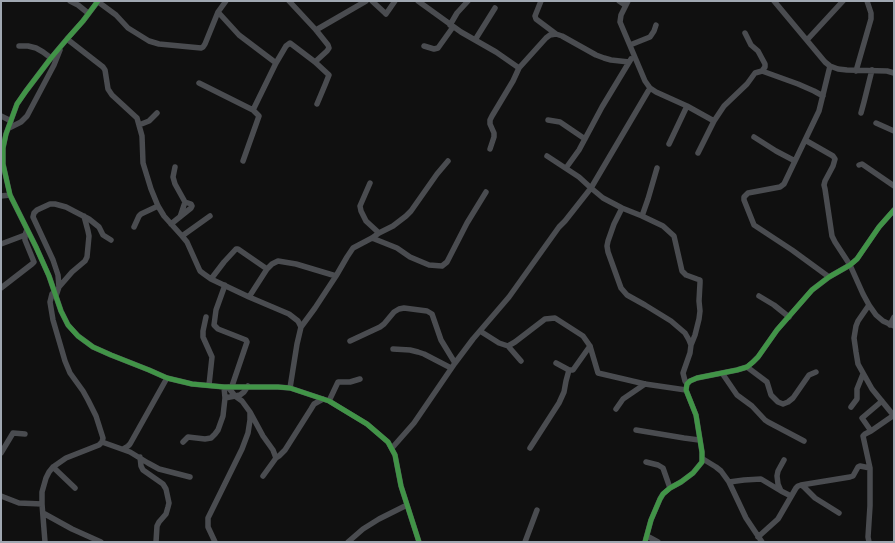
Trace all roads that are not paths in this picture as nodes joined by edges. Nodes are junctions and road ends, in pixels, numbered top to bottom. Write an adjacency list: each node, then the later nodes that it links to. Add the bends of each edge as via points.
1 (70, 1): 18 (street)
2 (98, 1): 17 (street, via 128,28 149,40 159,44 196,48 205,44); 18 (street)
3 (226, 1): 17 (street)
4 (289, 1): 21 (street)
5 (366, 1): 21 (street)
6 (372, 1): 7 (street, via 386,14)
7 (395, 1)
8 (418, 1): 19 (street)
9 (468, 1): 19 (street, via 457,13)
10 (541, 1): 23 (street, via 535,16)
11 (619, 1): 15 (street)
12 (774, 1): 25 (street)
13 (843, 1): 25 (street)
14 (867, 1): 40 (street, via 871,19)
15 (627, 3): 27 (street, via 620,22)
16 (496, 8): 24 (street)
17 (218, 12): 34 (street, via 239,35)
18 (88, 14): 26 (street)
19 (452, 26): 24 (street); 29 (street, via 438,48)
20 (656, 26): 27 (street, via 650,37)
21 (316, 30): 32 (street, via 329,48)
22 (745, 33): 39 (street, via 750,45 765,64)
23 (556, 34): 33 (street, via 604,58); 36 (street, via 546,38)
24 (474, 40): 36 (street)
25 (807, 40): 35 (street)
26 (65, 41): 31 (street); 56 (street, via 104,67 108,89 137,118); 57 (street, via 27,116)
27 (630, 45): 30 (street)
28 (18, 46): 31 (street, via 36,48)
29 (424, 46)
30 (633, 56): 33 (street); 44 (street)
31 (51, 58): 53 (street, via 17,104)
32 (315, 62): 34 (street, via 290,43); 46 (street, via 329,75)
33 (629, 62): 60 (street)
34 (276, 63): 48 (street)
35 (830, 66): 40 (street); 45 (street)
36 (519, 68): 64 (street, via 490,120 494,133)
37 (894, 68): 41 (street)
38 (872, 70): 40 (street); 41 (street); 50 (street)
39 (762, 71): 45 (street); 54 (street, via 755,73 724,106)
40 (856, 71)
41 (888, 71): 42 (street)
42 (894, 73)
43 (199, 83): 48 (street)
44 (650, 88): 47 (street); 76 (street)
45 (823, 96): 61 (street)
46 (316, 104)
47 (687, 106): 54 (street); 62 (street)
48 (253, 110): 67 (street, via 260,116)
49 (157, 113): 56 (street, via 149,121)
50 (861, 113)
51 (1, 116): 53 (street)
52 (548, 120): 60 (street, via 560,122)
53 (11, 121): 57 (street)
54 (714, 121): 65 (street)
55 (876, 123): 58 (street)
56 (139, 125): 80 (street, via 143,163)
57 (9, 128): 63 (street)
58 (894, 131)
59 (754, 136): 69 (street)
60 (585, 139): 72 (street)
61 (805, 140): 69 (street); 94 (street, via 835,159 824,185 832,236)
62 (669, 144)
63 (2, 149): 78 (street)
64 (490, 149)
65 (698, 153)
66 (547, 156): 72 (street)
67 (243, 161)
68 (448, 161): 89 (street, via 411,211)
69 (795, 162): 97 (street, via 782,186 748,193 744,200 754,225)
70 (859, 165): 75 (street, via 862,164)
71 (175, 167): 86 (street, via 173,178 185,202 179,218)
72 (566, 168): 76 (street)
73 (657, 168): 85 (street)
74 (370, 183): 89 (street, via 360,206 366,221)
75 (894, 186)
76 (591, 188): 81 (street); 111 (street, via 510,297)
77 (486, 192): 91 (street, via 447,262 442,266 429,265)
78 (10, 195): 79 (street); 88 (street)
79 (1, 196)
80 (158, 206): 86 (street); 87 (street, via 139,216)
81 (622, 208): 85 (street); 113 (street, via 607,246 621,288 627,295 680,328)
82 (894, 210): 94 (street, via 860,256)
83 (84, 216): 92 (street); 100 (street, via 89,236 87,257); 100 (street, via 55,204 34,213 33,217 53,260)
84 (210, 216): 90 (street)
85 (642, 216): 113 (street, via 663,226 674,236 682,271 700,280 699,319)
86 (172, 224): 90 (street)
87 (134, 227)
88 (26, 232): 93 (street); 101 (street, via 25,240 34,262); 102 (street, via 49,276)
89 (379, 233): 91 (street)
90 (182, 236): 98 (street, via 200,271)
91 (372, 238): 96 (street, via 353,248)
92 (111, 240)
93 (1, 244)
94 (850, 265): 97 (street); 105 (street)
95 (267, 269): 96 (street, via 278,261 285,261); 98 (street, via 236,249); 104 (street)
96 (336, 276): 110 (street)
97 (829, 277): 107 (street, via 812,290)
98 (211, 278): 99 (street)
99 (225, 285): 104 (street); 130 (street, via 216,310 214,325 247,342)
100 (59, 287): 102 (street)
101 (1, 288)
102 (55, 294): 125 (street, via 68,325 78,336 93,347); 148 (street, via 52,294 50,302 61,350 70,373 96,416)
103 (759, 296): 107 (street)
104 (249, 297): 110 (street, via 289,314 298,321)
105 (869, 305): 109 (street, via 876,315); 124 (street, via 858,321 854,338 858,364)
106 (206, 317): 128 (street, via 203,331 212,357)
107 (789, 317): 120 (street)
108 (894, 317): 109 (street)
109 (892, 325)
110 (300, 327): 132 (street)
111 (480, 331): 114 (street); 119 (street)
112 (350, 341): 119 (street, via 380,327 399,309 427,310 432,314)
113 (691, 345): 131 (street, via 683,373)
114 (508, 346): 115 (street, via 546,319 555,318 583,336); 117 (street)
115 (590, 346): 121 (street, via 574,369); 127 (street, via 598,373)
116 (393, 349): 119 (street, via 418,352)
117 (521, 361)
118 (556, 363): 121 (street)
119 (453, 365): 150 (street, via 414,423)
120 (747, 367): 122 (street, via 767,382 771,395 783,404 793,398 809,375); 123 (street)
121 (569, 370): 151 (street, via 559,403)
122 (816, 372)
123 (722, 373): 131 (street, via 697,378 690,381); 147 (street, via 737,395 765,420)
124 (863, 374): 136 (street); 137 (street, via 857,389 857,399)
125 (167, 378): 128 (street); 152 (street, via 130,444)
126 (360, 379): 135 (street, via 338,382)
127 (645, 384): 131 (street); 139 (street, via 623,399)
128 (209, 385): 130 (street)
129 (248, 386): 130 (street); 132 (street); 133 (street, via 244,392)
130 (228, 387): 133 (street); 134 (street)
131 (687, 387): 146 (street, via 696,415)
132 (290, 388): 135 (street)
133 (235, 396): 134 (street); 140 (street)
134 (225, 398): 149 (street, via 223,416 215,434 211,438 188,438)
135 (326, 400): 150 (street, via 367,424); 155 (street, via 314,404 285,450)
136 (882, 401): 138 (street); 144 (street, via 862,418)
137 (851, 407)
138 (888, 408): 141 (street); 142 (street)
139 (616, 409)
140 (250, 412): 155 (street); 180 (street, via 248,433 242,449 208,518 208,527)
141 (894, 415): 142 (street)
142 (884, 422): 144 (street)
143 (636, 430): 146 (street)
144 (871, 431): 160 (street, via 863,436)
145 (25, 434): 153 (street, via 13,433)
146 (700, 440): 156 (street)
147 (804, 441)
148 (102, 442): 152 (street); 159 (street, via 66,458)
149 (183, 442)
150 (392, 448): 171 (street)
151 (530, 448)
152 (123, 449): 154 (street)
153 (1, 453)
154 (140, 457): 162 (street, via 159,469); 179 (street, via 143,470 163,484 169,503 166,514 158,522)
155 (276, 458): 161 (street)
156 (702, 459): 163 (street, via 716,466); 166 (street, via 693,473)
157 (784, 460): 167 (street, via 778,476)
158 (646, 462): 166 (street, via 663,468)
159 (53, 467): 165 (street); 170 (street, via 46,478)
160 (870, 468): 164 (street, via 860,466 850,477); 185 (street)
161 (263, 476)
162 (190, 477)
163 (729, 482): 167 (street, via 761,479); 176 (street, via 746,518)
164 (801, 485): 169 (street); 174 (street, via 815,498)
165 (75, 488)
166 (670, 488): 175 (street, via 660,499)
167 (781, 491): 169 (street)
168 (1, 496): 170 (street, via 19,503)
169 (791, 496): 176 (street, via 778,518)
170 (42, 504): 173 (street)
171 (407, 505): 181 (street, via 363,529); 182 (street)
172 (537, 510): 183 (street)
173 (43, 513): 177 (street); 178 (street)
174 (839, 513)
175 (646, 539): 184 (street)
176 (760, 539)
177 (45, 542)
178 (101, 542)
179 (156, 542)
180 (215, 542)
181 (348, 542)
182 (419, 542)
183 (525, 542)
184 (658, 542)
185 (869, 542)

